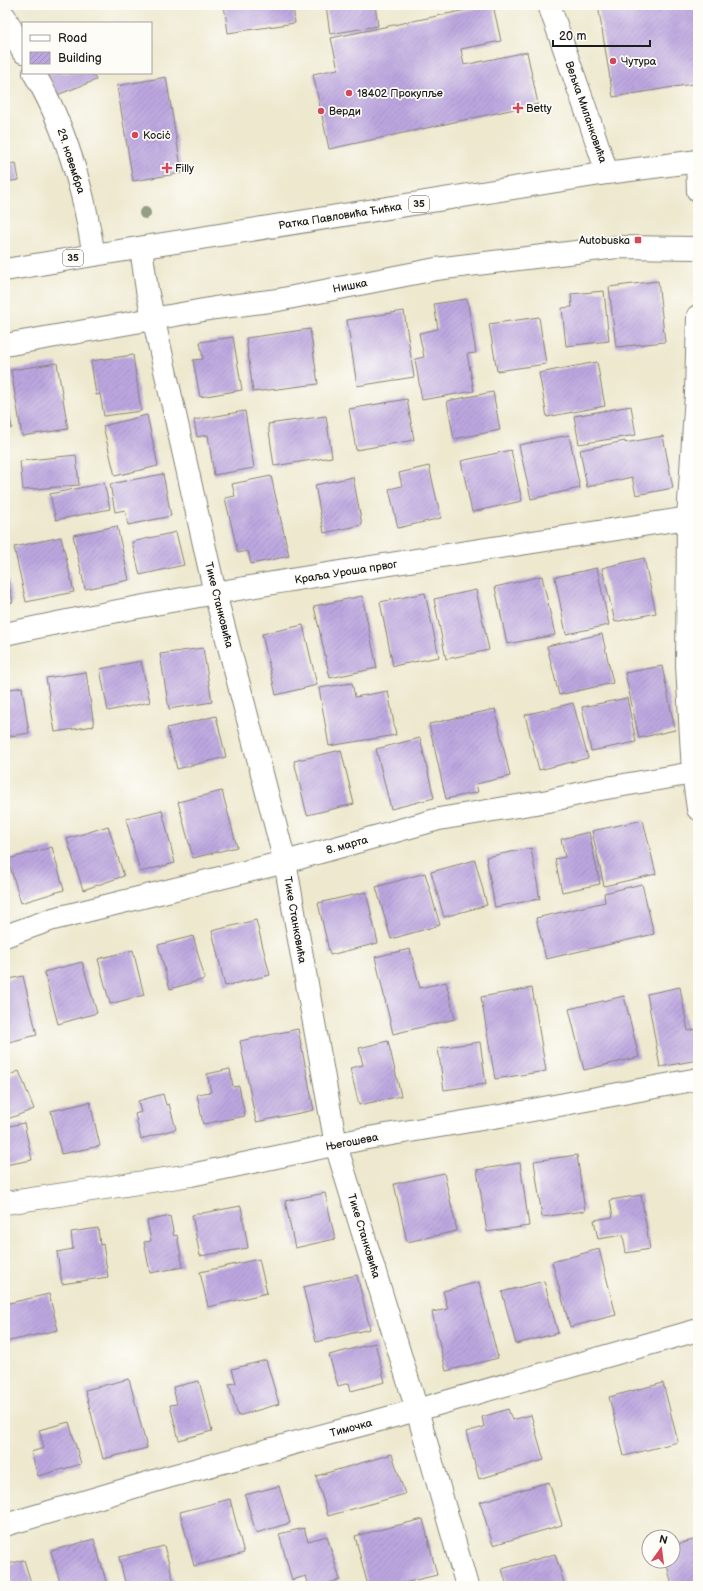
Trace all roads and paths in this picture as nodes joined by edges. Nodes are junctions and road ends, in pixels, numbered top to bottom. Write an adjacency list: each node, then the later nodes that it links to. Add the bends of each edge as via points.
1 (549, 5): 6 (street, Вељка Миланковића)
2 (5, 17): 3 (street)
3 (22, 50)
4 (35, 74): 10 (street, 29. новембра, via 64,136 82,194)
5 (697, 161): 6 (street, Ратка Павловића Ћићка / 35); 7 (street)
6 (606, 173): 8 (street, Ратка Павловића Ћићка / 35)
7 (698, 191)
8 (141, 248): 10 (street, Ратка Павловића Ћићка / 35); 13 (street, Тике Станковића)
9 (698, 248): 13 (street, Нишка, via 617,246 436,269 278,300)
10 (94, 255): 11 (street, Ратка Павловића Ћићка / 35)
11 (5, 270)
12 (698, 316): 15 (street)
13 (154, 319): 14 (street, Нишка); 16 (street, Тике Станковића)
14 (5, 345)
15 (688, 518): 16 (street, Краља Уроша првог); 18 (street, via 687,665)
16 (216, 593): 17 (street, Краља Уроша првог, via 102,613); 20 (street, Тике Станковића)
17 (5, 634)
18 (693, 773): 19 (street); 20 (street, 8. марта, via 439,819)
19 (698, 809)
20 (285, 862): 21 (street, 8. марта, via 53,919); 23 (street, Тике Станковића)
21 (5, 936)
22 (698, 1079): 23 (street, Његошева)
23 (336, 1145): 24 (street, Његошева, via 191,1175); 26 (street, Тике Станковића)
24 (5, 1203)
25 (698, 1330): 26 (street, Тимочка)
26 (417, 1410): 27 (street, Тимочка, via 168,1477); 28 (street, Тике Станковића)
27 (5, 1525)
28 (467, 1586)

